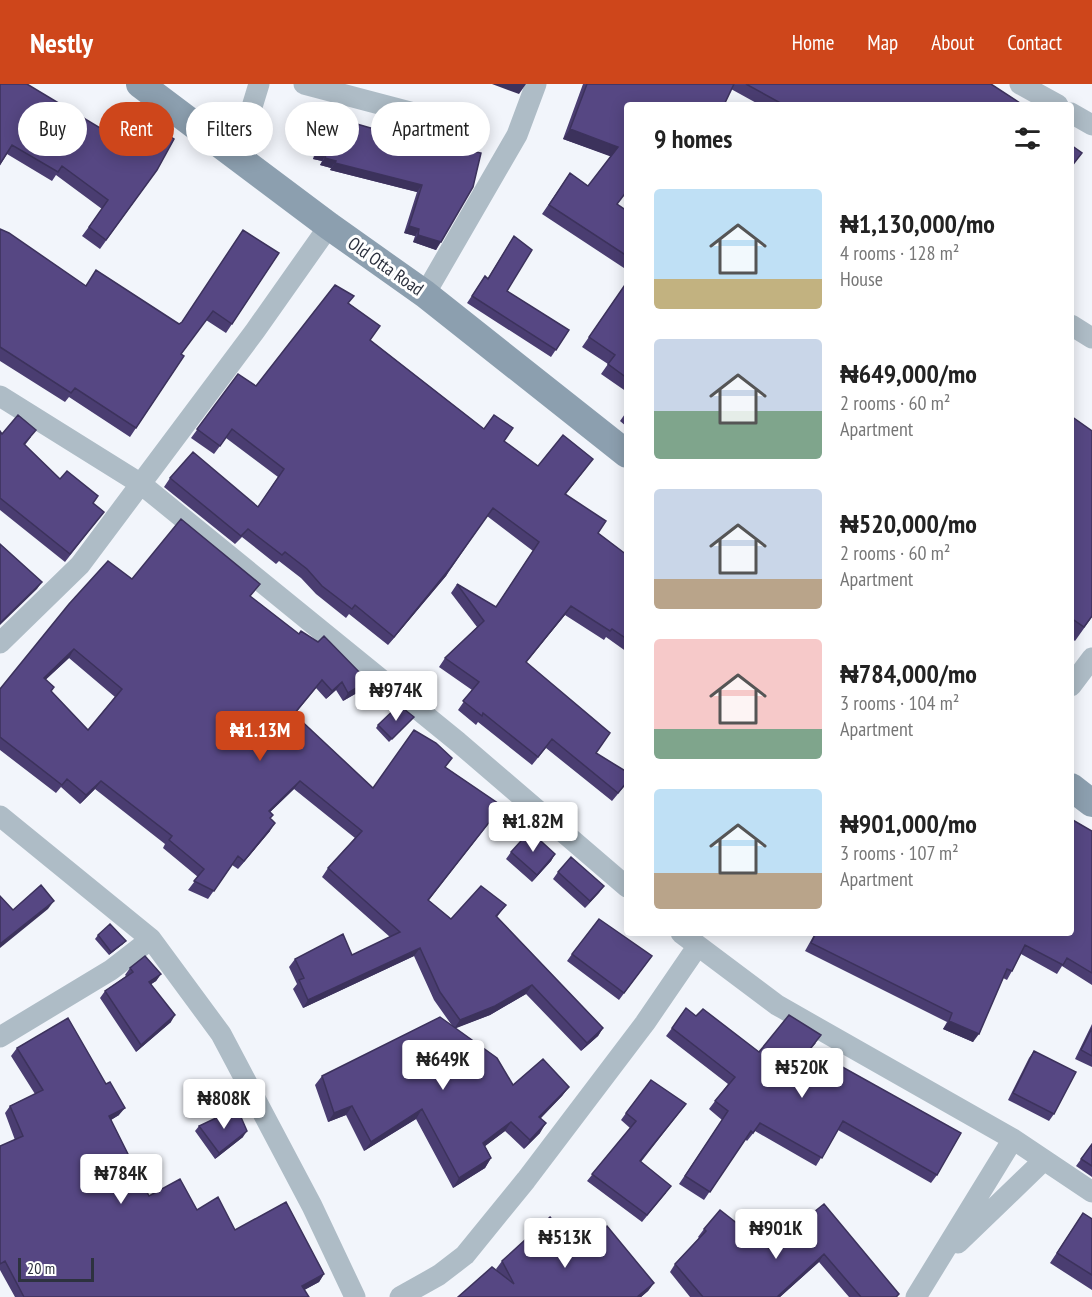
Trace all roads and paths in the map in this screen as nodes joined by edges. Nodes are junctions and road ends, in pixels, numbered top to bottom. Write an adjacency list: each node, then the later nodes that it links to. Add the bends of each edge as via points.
1 (140, 84): 11 (street, Old Otta Road)
2 (259, 84): 7 (street)
3 (304, 84): 8 (street)
4 (536, 84): 15 (street, via 517,135)
5 (1020, 84): 6 (street)
6 (1042, 89): 9 (street)
7 (254, 102)
8 (372, 102)
9 (1055, 102)
10 (1074, 115): 12 (street)
11 (186, 118)
12 (1092, 125)
13 (237, 156): 14 (street, Old Otta Road)
14 (329, 225): 15 (street, Old Otta Road); 20 (street)
15 (425, 294): 19 (street, Old Otta Road)
16 (1074, 327): 17 (street)
17 (1092, 338)
18 (0, 396): 20 (street)
19 (624, 452)
20 (141, 484): 21 (street, via 80,565); 27 (street, via 449,734)
21 (0, 643)
22 (1092, 658): 23 (street)
23 (1074, 682)
24 (1074, 789): 25 (street)
25 (1092, 803)
26 (0, 816): 29 (street)
27 (624, 884)
28 (684, 936): 30 (street)
29 (150, 939): 31 (street, via 111,970); 36 (street, via 221,1034)
30 (697, 947): 32 (street, via 777,1005); 37 (street, via 638,1032 465,1255)
31 (0, 1037)
32 (1013, 1139): 33 (street); 35 (street)
33 (1043, 1161): 34 (street); 35 (street)
34 (1092, 1192)
35 (936, 1265): 38 (street)
36 (355, 1297)
37 (400, 1297)
38 (915, 1297)

